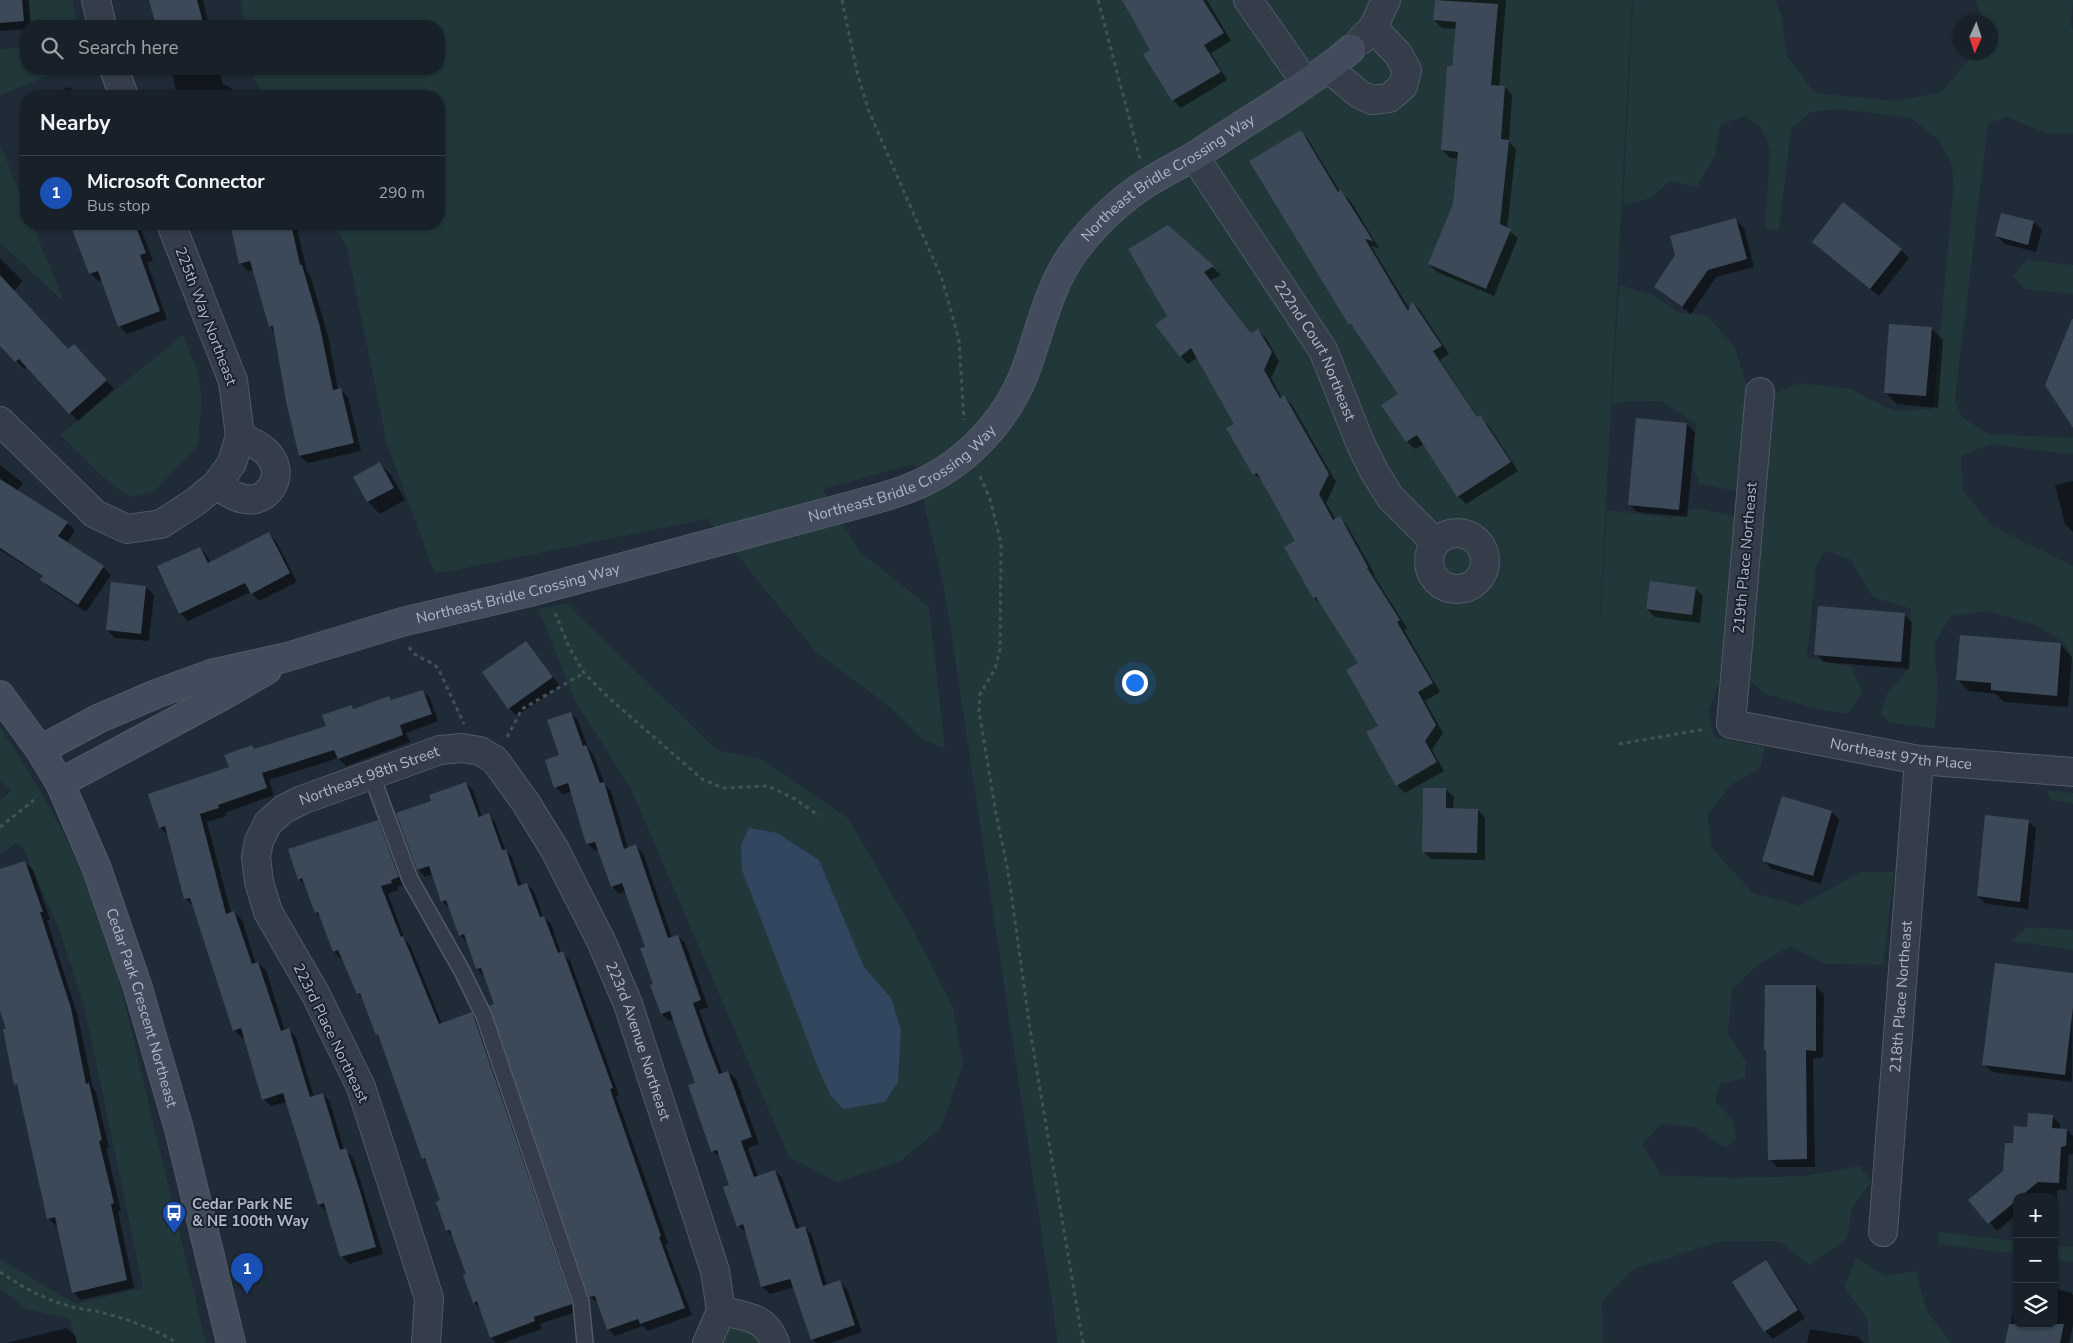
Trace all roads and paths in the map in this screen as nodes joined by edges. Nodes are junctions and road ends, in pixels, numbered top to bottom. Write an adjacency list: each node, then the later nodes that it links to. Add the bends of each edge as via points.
1 (96, 0): 6 (street)
2 (842, 0): 17 (path, via 868,109 945,287 959,340 964,421)
3 (1098, 0): 11 (path)
4 (1248, 0): 9 (street)
5 (1386, 0): 7 (street)
6 (101, 20)
7 (1373, 28): 9 (street, Northeast Bridle Crossing Way); 9 (street, via 1398,54 1407,70 1403,86 1389,98 1372,100)
8 (116, 75): 10 (street)
9 (1318, 76): 12 (street, Northeast Bridle Crossing Way)
10 (122, 90)
11 (1139, 156)
12 (1194, 156): 17 (street, Northeast Bridle Crossing Way, via 1146,184 1113,210 1072,254 1059,278 1025,372 1007,409); 19 (street, 222nd Court Northeast, via 1323,350 1360,445 1374,472 1390,497)
13 (173, 230): 16 (street, 225th Way Northeast, via 233,381)
14 (1760, 392): 25 (street, 219th Place Northeast)
15 (0, 421): 18 (street, 225th Way Northeast, via 95,514 127,529 161,524)
16 (240, 436): 18 (street, 225th Way Northeast, via 232,463); 18 (street, via 268,453 275,462 276,476 272,488 256,499 246,499)
17 (970, 451): 21 (street, Northeast Bridle Crossing Way, via 949,468 913,487 834,511 530,592); 47 (path, via 990,498 1000,543 1000,650 995,670 980,694 979,711 1008,871 1031,1036)
18 (216, 485)
19 (1435, 542)
20 (554, 612): 23 (path)
21 (402, 622): 22 (street, Northeast Bridle Crossing Way); 27 (path, via 409,649 438,668 463,720)
22 (287, 657): 28 (street, Northeast Bridle Crossing Way, via 211,674 156,694 100,718); 33 (street, Northeast Bridle Crossing Way, via 222,696)
23 (584, 672): 29 (path, via 522,709); 35 (path, via 702,779 723,788 768,786 796,799)
24 (0, 695): 28 (street, Cedar Park Crescent Northeast)
25 (1731, 724): 26 (path); 30 (street, Northeast 97th Place)
26 (1618, 744)
27 (468, 749): 29 (street, Northeast 98th Street, via 480,751); 32 (street, Northeast 98th Street, via 440,750)
28 (40, 750): 33 (street, Cedar Park Crescent Northeast)
29 (495, 760): 40 (street, 223rd Avenue Northeast, via 555,850 602,943 628,1004 707,1244 720,1292)
30 (1919, 760): 31 (street, Northeast 97th Place); 38 (street, 218th Place Northeast)
31 (2073, 772)
32 (371, 774): 37 (street, Northeast 98th Street, via 284,809 268,823); 44 (lane, via 410,879 462,970 484,1016 581,1302)
33 (60, 783): 42 (street, Cedar Park Crescent Northeast, via 97,869 138,985 179,1129)
34 (34, 800): 36 (path)
35 (819, 816)
36 (0, 827)
37 (259, 841): 43 (street, 223rd Place Northeast, via 256,857 259,882 268,912 316,995 361,1087 429,1298)
38 (1883, 1232)
39 (0, 1272): 41 (path, via 23,1288 50,1299 160,1332)
40 (721, 1311): 45 (street, 223rd Avenue Northeast); 46 (street, via 762,1322 771,1331)
41 (177, 1343)
42 (231, 1343)
43 (426, 1343)
44 (585, 1343)
45 (707, 1343)
46 (775, 1343)
47 (1083, 1343)

